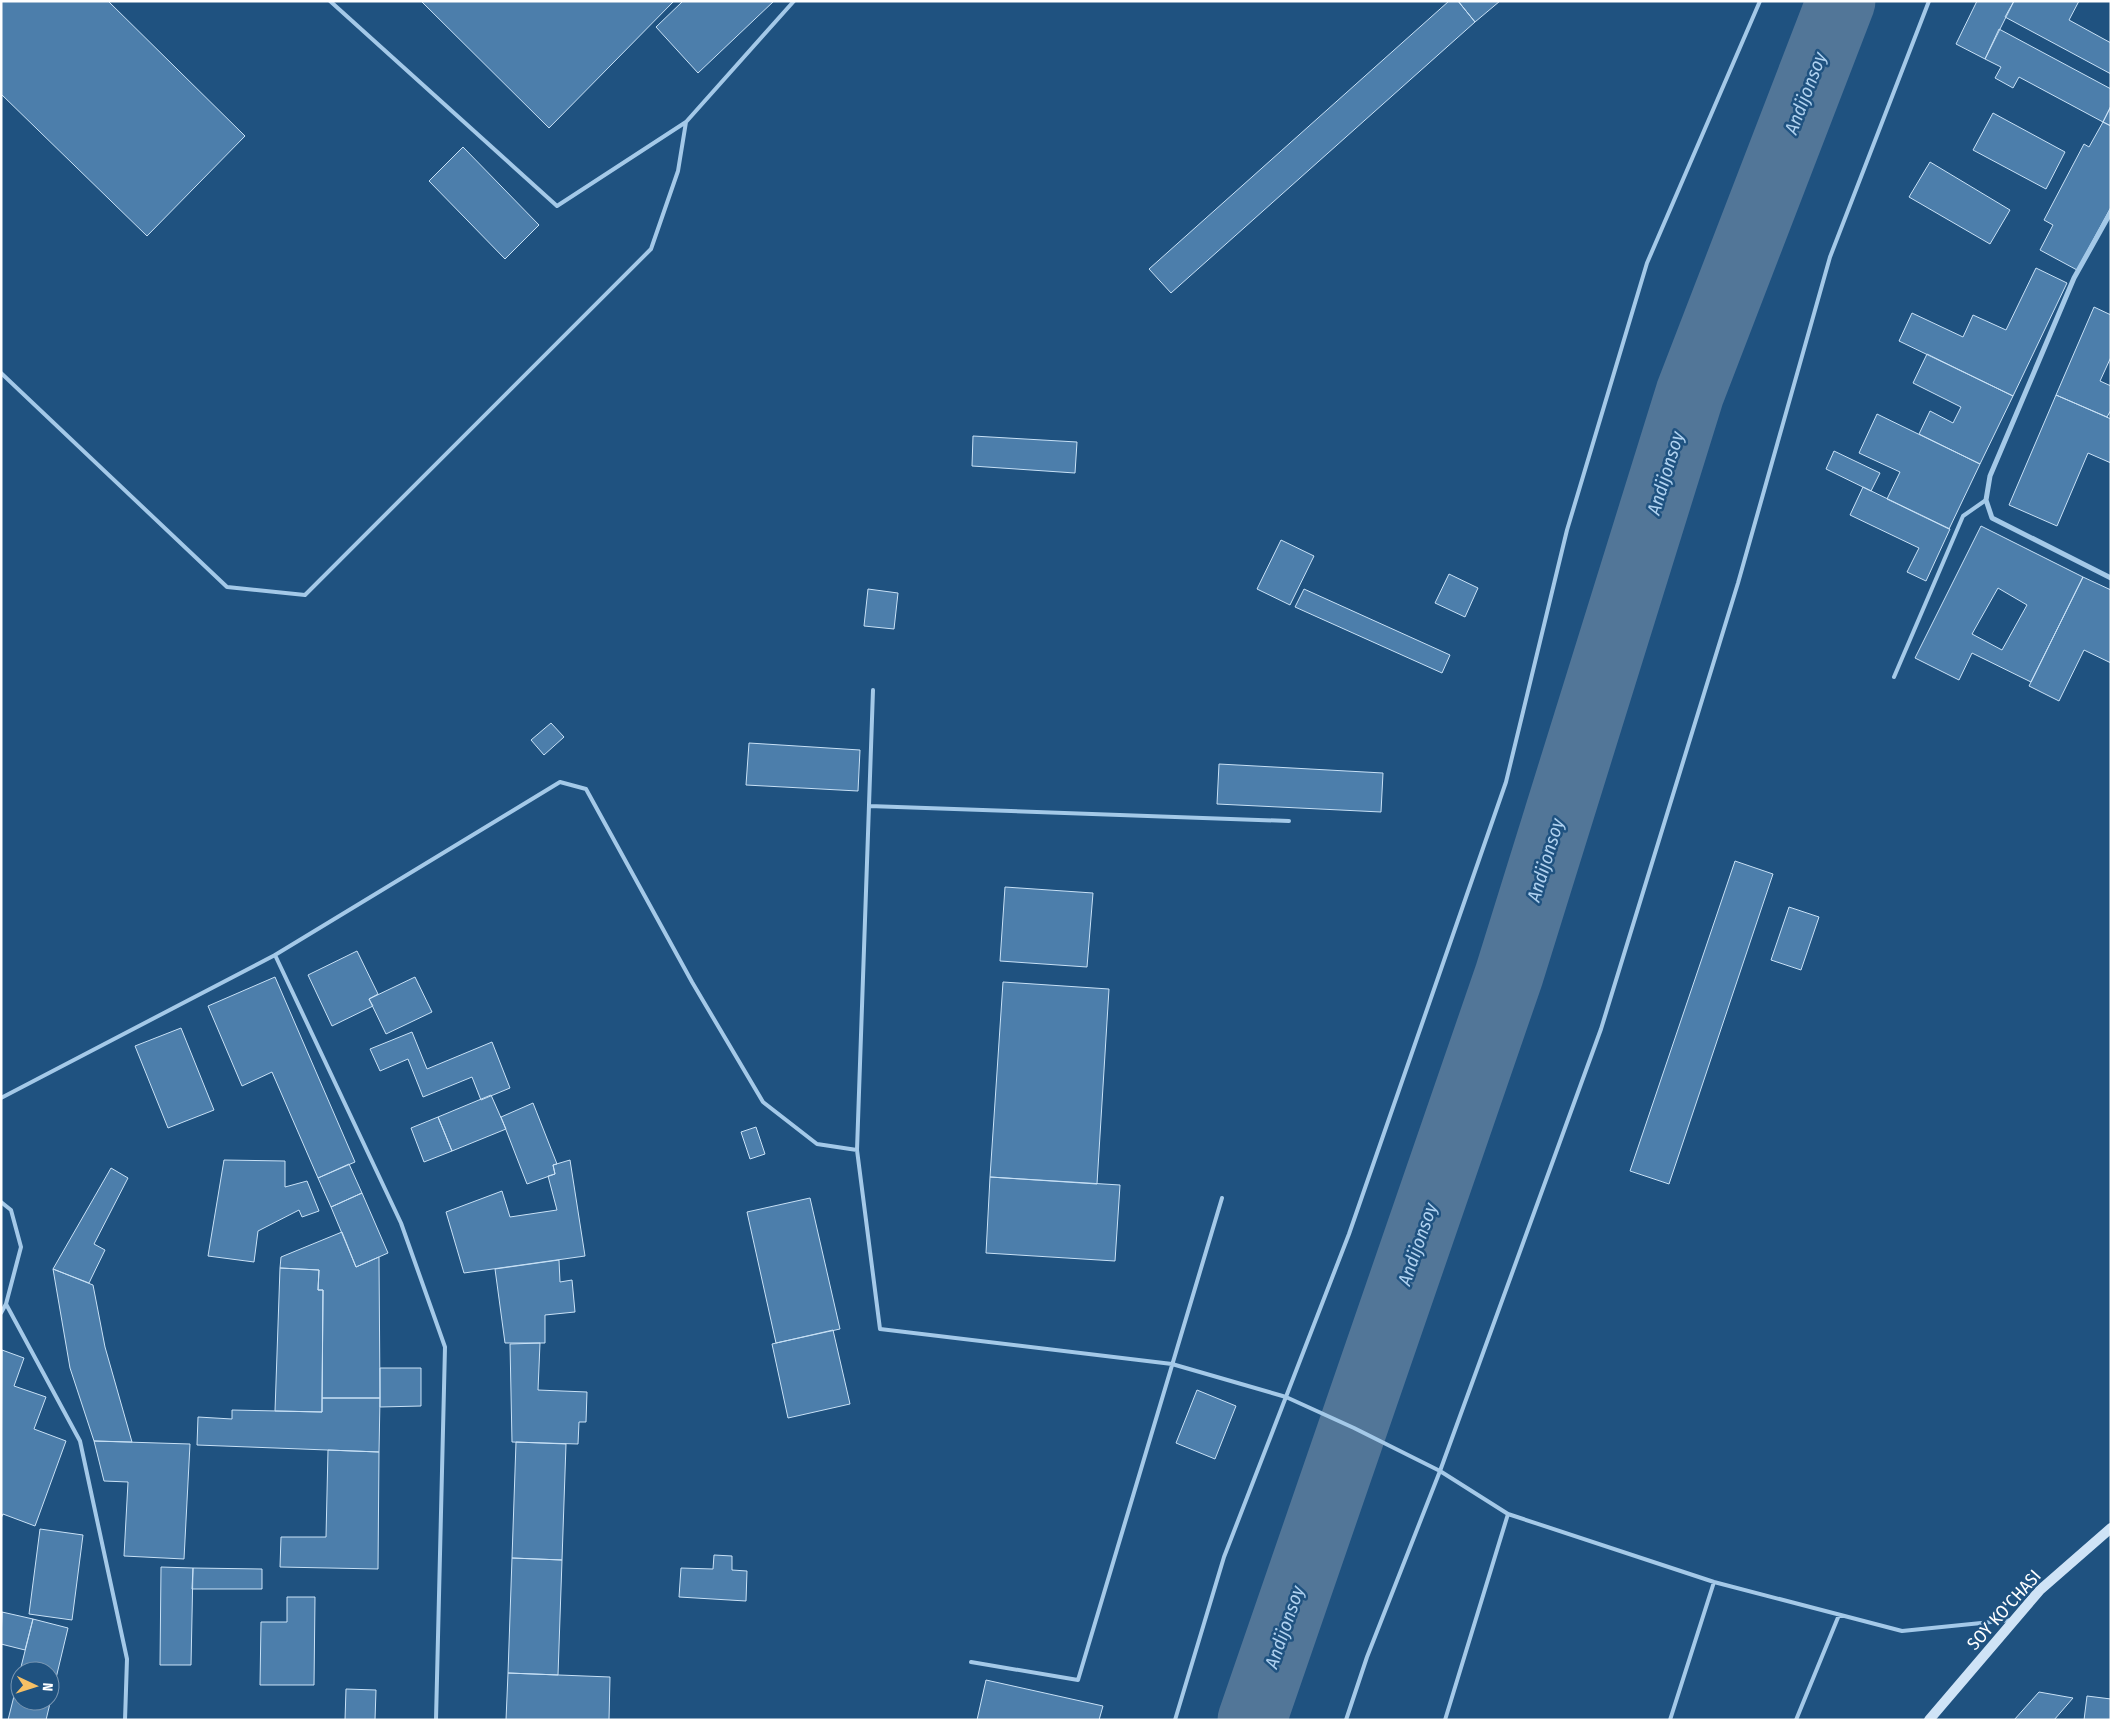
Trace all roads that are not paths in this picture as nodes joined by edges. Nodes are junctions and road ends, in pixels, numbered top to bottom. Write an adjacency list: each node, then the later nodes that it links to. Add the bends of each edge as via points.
1 (330, 1): 5 (lane, via 557,206)
2 (794, 1): 5 (lane)
3 (1760, 1): 22 (lane, via 1646,262 1567,530 1506,782 1349,1234)
4 (1928, 1): 23 (lane, via 1830,257 1738,583 1600,1029)
5 (686, 122): 7 (lane, via 678,171 651,249 305,595 227,587)
6 (2111, 212): 8 (street, via 2074,278 1990,476)
7 (1, 373)
8 (1986, 500): 9 (street, via 1992,518); 10 (lane, via 1963,516)
9 (2111, 578)
10 (1894, 677)
11 (873, 690): 12 (lane)
12 (869, 806): 13 (lane); 16 (lane)
13 (1289, 821)
14 (276, 955): 15 (lane); 16 (lane, via 560,782 586,789 692,982 763,1102 817,1144); 31 (lane, via 402,1223 445,1346)
15 (1, 1098)
16 (857, 1150): 21 (lane, via 880,1330)
17 (1222, 1198): 21 (lane)
18 (1, 1202): 19 (lane, via 11,1210 21,1247)
19 (6, 1304): 20 (lane); 30 (lane, via 80,1441 127,1660)
20 (1, 1313)
21 (1172, 1364): 22 (lane); 29 (lane, via 1078,1680)
22 (1286, 1397): 23 (lane); 32 (lane, via 1224,1557)
23 (1440, 1471): 24 (lane); 33 (lane, via 1367,1657)
24 (1508, 1514): 26 (lane); 34 (lane)
25 (2111, 1528): 28 (main road, SOY KO'CHASI, via 2040,1590)
26 (1714, 1582): 27 (lane); 35 (lane)
27 (1839, 1615): 28 (lane, via 1902,1631); 36 (lane)
28 (2016, 1619): 37 (main road, SOY KO'CHASI)
29 (970, 1662)
30 (125, 1720)
31 (436, 1720)
32 (1175, 1720)
33 (1346, 1720)
34 (1444, 1720)
35 (1670, 1720)
36 (1796, 1720)
37 (1929, 1720)

